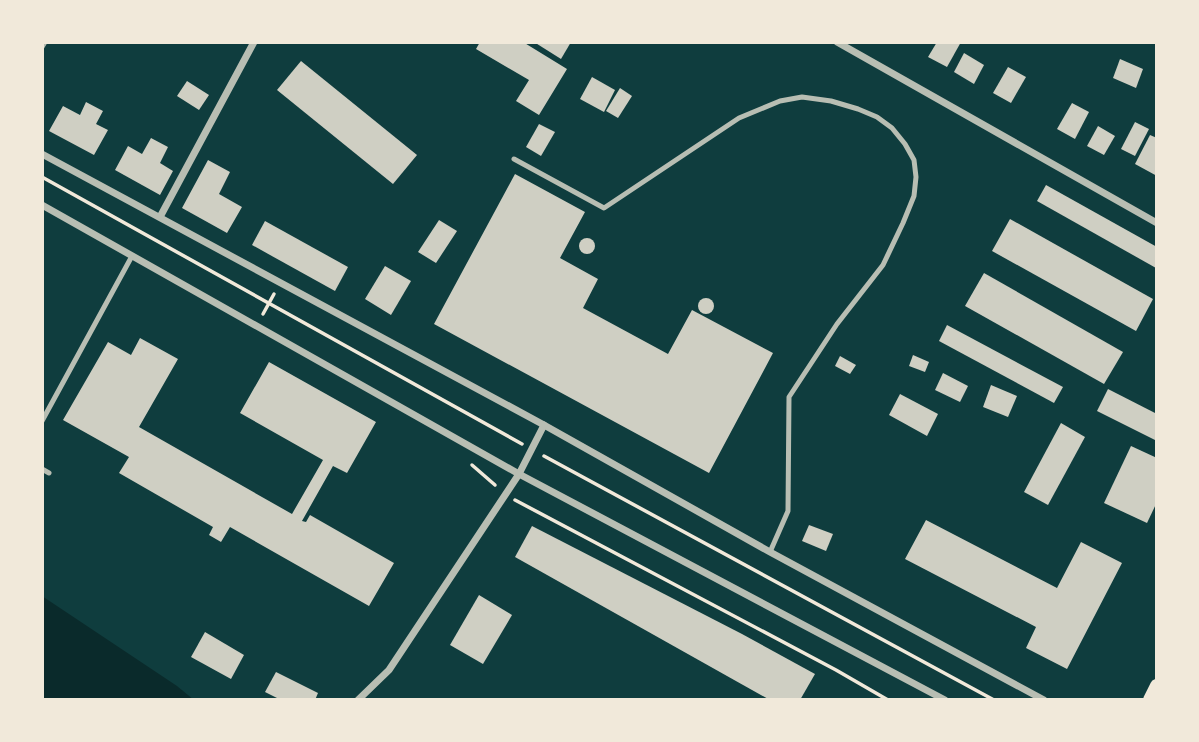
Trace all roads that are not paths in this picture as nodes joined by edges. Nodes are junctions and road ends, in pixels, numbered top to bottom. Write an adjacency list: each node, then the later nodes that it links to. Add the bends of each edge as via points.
1 (45, 42): 4 (lane)
2 (254, 42): 8 (street)
3 (837, 42): 9 (street)
4 (42, 47)
5 (42, 153): 8 (street)
6 (514, 159): 16 (lane, via 604,208 739,118 780,101 802,97 859,109 892,128 905,144 915,160 916,177 903,223 883,265 836,324 789,397 788,511)
7 (42, 205): 10 (street)
8 (160, 217): 12 (street)
9 (1157, 223)
10 (132, 256): 11 (lane); 15 (street)
11 (42, 421)
12 (544, 425): 15 (street); 16 (street)
13 (42, 469): 14 (lane)
14 (50, 473)
15 (519, 474): 18 (street, via 389,670); 19 (street)
16 (770, 552): 20 (street)
17 (1157, 686): 21 (main road)
18 (358, 700)
19 (945, 700)
20 (1044, 700)
21 (1150, 700)

